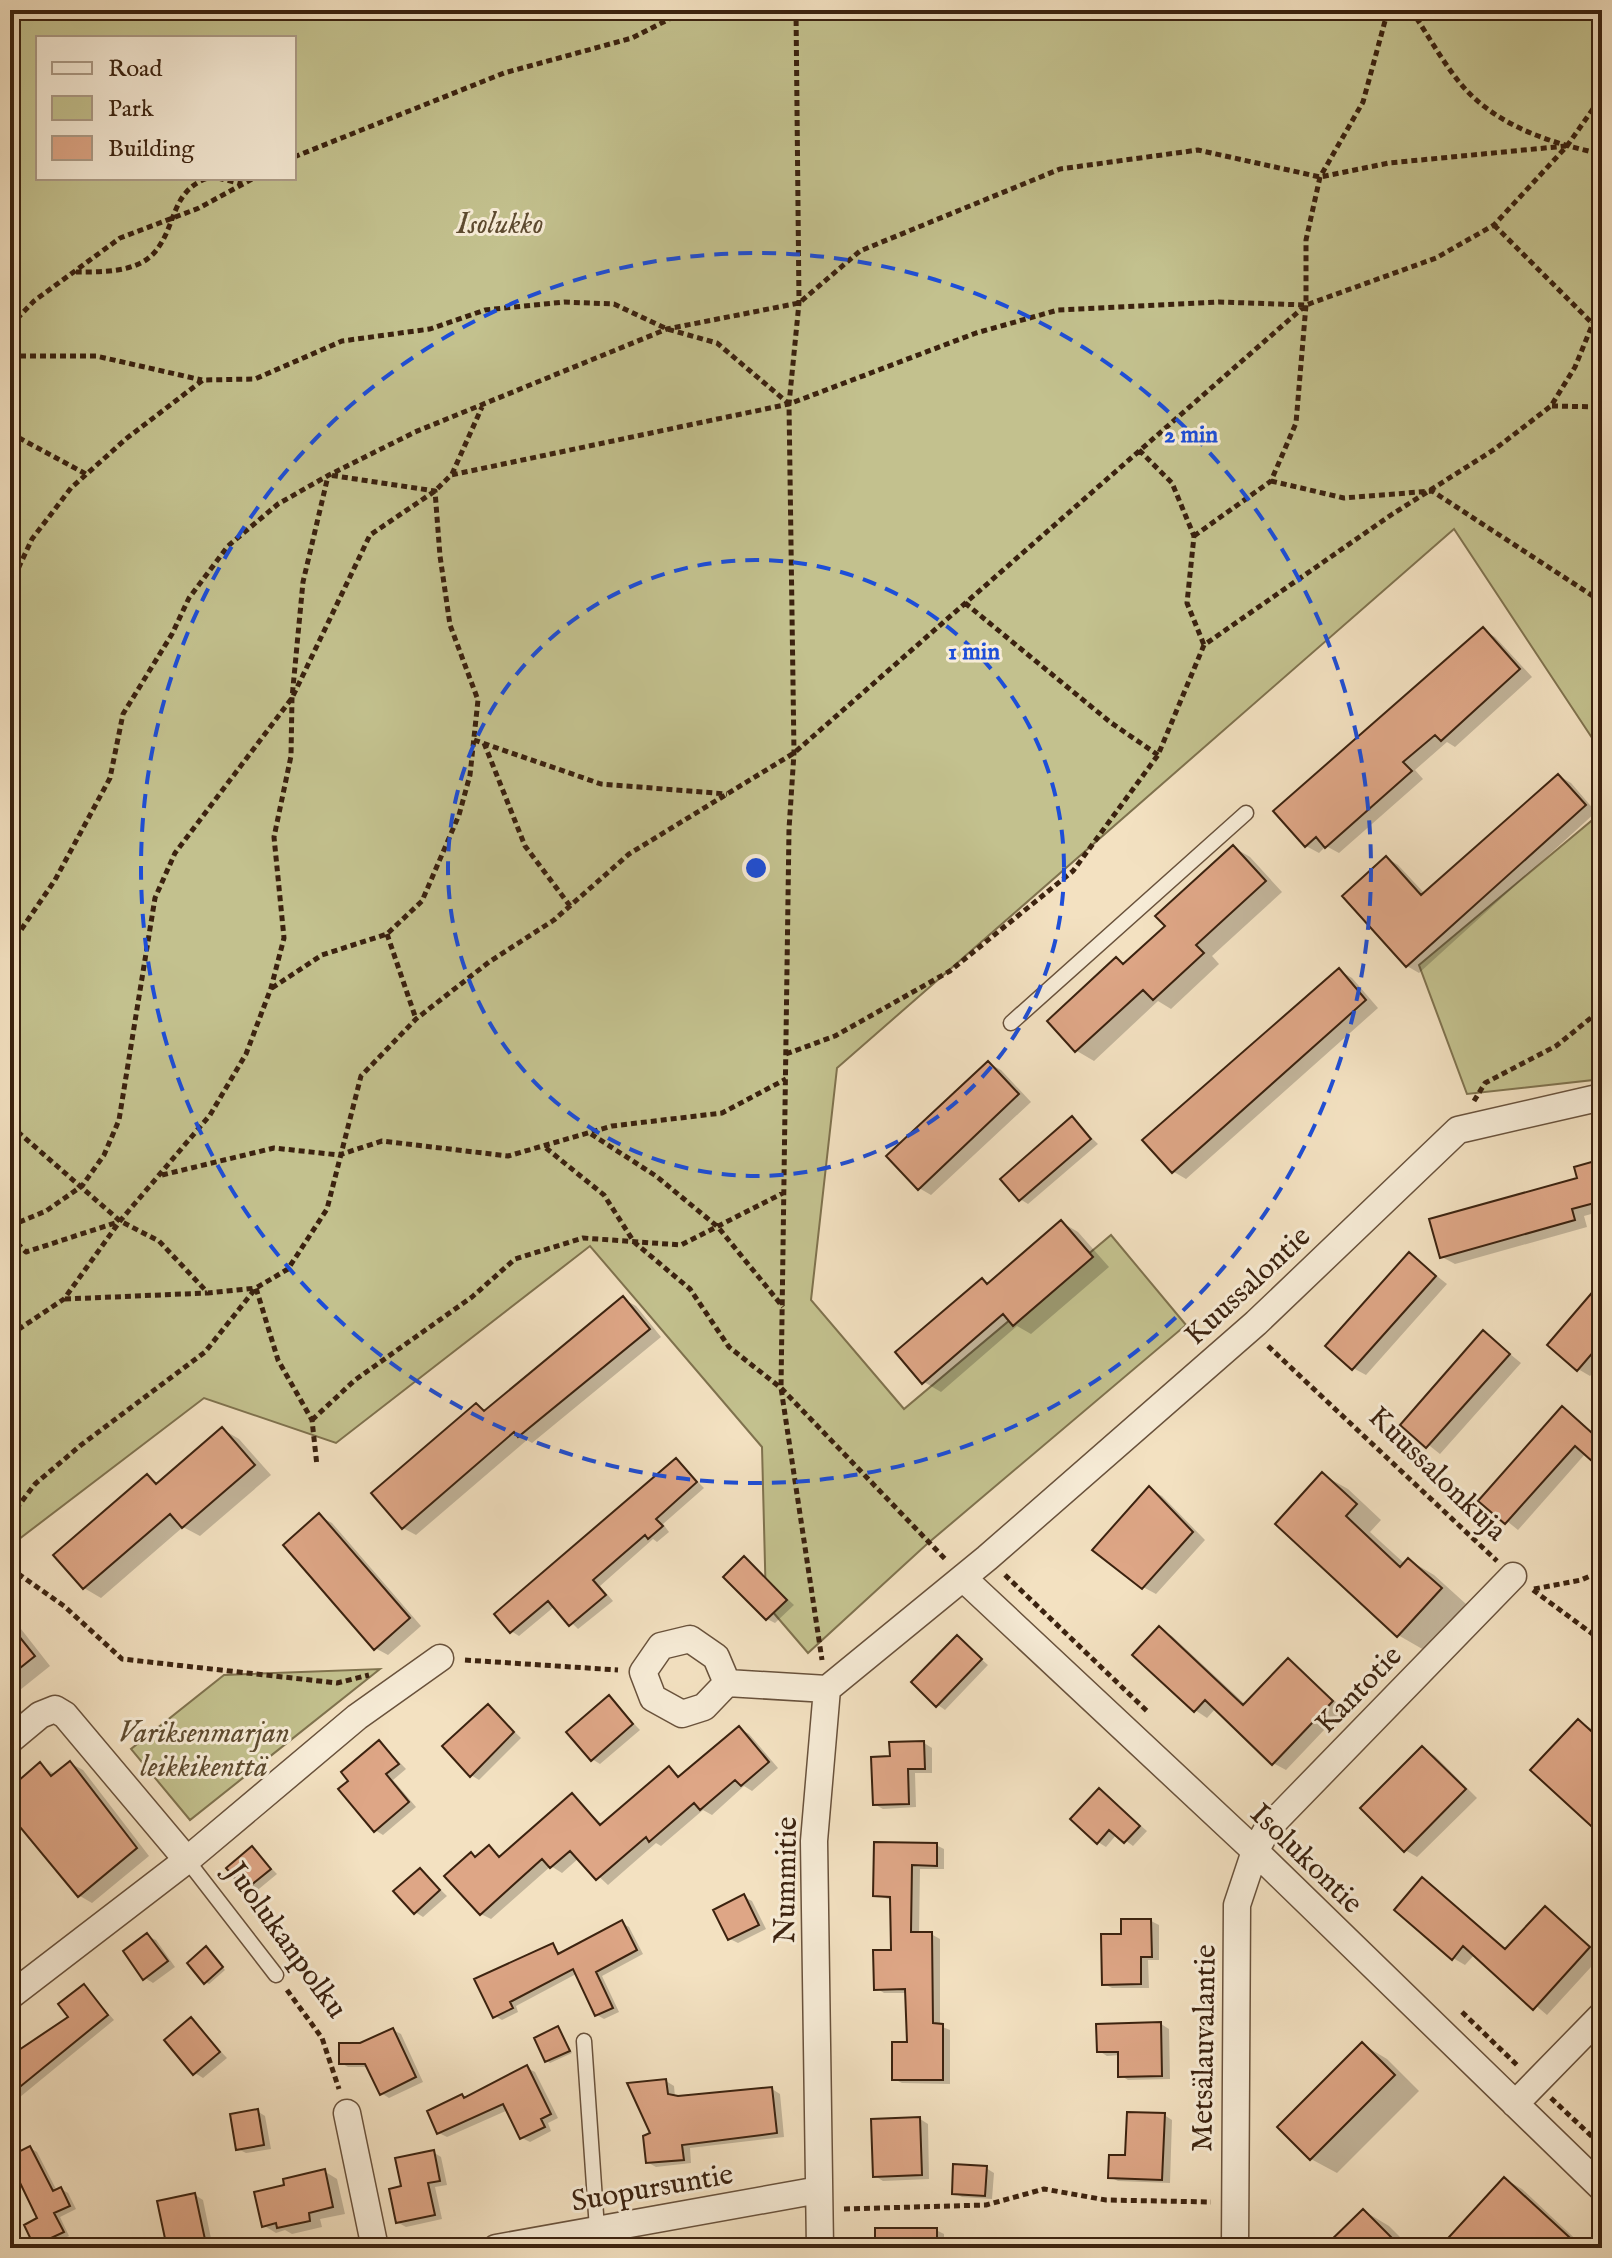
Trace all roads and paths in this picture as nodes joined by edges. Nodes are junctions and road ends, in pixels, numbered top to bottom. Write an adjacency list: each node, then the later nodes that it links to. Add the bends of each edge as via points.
1 (687, 10): 8 (path, via 632,38 504,73)
2 (796, 10): 18 (path)
3 (1388, 10): 9 (path, via 1363,102)
4 (1411, 10): 6 (path, via 1468,92 1504,121)
5 (1602, 96): 6 (path)
6 (1567, 146): 7 (path); 9 (path, via 1389,163); 15 (path)
7 (1602, 154)
8 (296, 156)
9 (1320, 177): 18 (path, via 1198,150 1060,169 860,251); 19 (path, via 1306,240)
10 (202, 180): 14 (path, via 180,197)
11 (226, 180): 13 (path)
12 (250, 180): 13 (path)
13 (243, 184): 14 (path)
14 (170, 219): 16 (path, via 120,238); 16 (path, via 154,253 132,266)
15 (1494, 225): 19 (path, via 1436,258); 20 (path)
16 (73, 272): 21 (path)
17 (1602, 301): 20 (path)
18 (799, 303): 22 (path); 26 (path)
19 (1306, 305): 26 (path, via 1219,302 1058,310 976,333); 31 (path); 35 (path, via 1296,423)
20 (1591, 323): 23 (path); 28 (path, via 1575,367)
21 (10, 326)
22 (667, 329): 25 (path, via 614,304 564,302 485,310 430,329 342,341 255,379); 26 (path, via 717,343); 27 (path)
23 (1602, 333)
24 (10, 356): 25 (path, via 96,356)
25 (203, 380): 32 (path)
26 (789, 404): 34 (path); 46 (path)
27 (482, 406): 33 (path); 34 (path)
28 (1551, 406): 29 (path); 37 (path)
29 (1602, 407)
30 (10, 433): 32 (path)
31 (1139, 450): 38 (path, via 1172,483); 41 (path)
32 (86, 474): 39 (path, via 32,539)
33 (329, 475): 36 (path); 43 (path, via 303,582); 52 (path, via 278,504 228,546 189,598 123,714 110,778 55,880)
34 (451, 475): 36 (path)
35 (1271, 481): 37 (path, via 1344,498); 38 (path)
36 (435, 491): 43 (path, via 370,535); 44 (path, via 450,625 478,700)
37 (1432, 491): 40 (path); 42 (path)
38 (1194, 536): 42 (path, via 1187,603)
39 (10, 586)
40 (1602, 602)
41 (965, 603): 46 (path); 47 (path)
42 (1204, 645): 47 (path)
43 (292, 698): 53 (path, via 291,756 274,837 284,938); 66 (path, via 175,853 155,898 119,1120 104,1155)
44 (474, 740): 45 (path); 51 (path, via 459,815 422,901)
45 (484, 743): 48 (path, via 601,784); 50 (path, via 525,846)
46 (794, 753): 48 (path); 57 (path)
47 (1158, 755): 57 (path, via 1073,871 950,971 835,1036)
48 (727, 794): 50 (path, via 629,854)
49 (1246, 813): 56 (lane)
50 (570, 906): 55 (path)
51 (387, 934): 53 (path, via 322,955); 55 (path)
52 (10, 946)
53 (271, 988): 65 (path, via 246,1054 210,1115)
54 (1602, 1009): 61 (path, via 1556,1046 1485,1083)
55 (416, 1019): 64 (path, via 361,1076)
56 (1011, 1023)
57 (786, 1054): 58 (path)
58 (786, 1079): 62 (path, via 722,1113); 67 (path)
59 (1602, 1097): 61 (street)
60 (10, 1125): 66 (path)
61 (1458, 1130): 77 (street, Kuussalontie)
62 (590, 1133): 63 (path); 70 (path, via 656,1176)
63 (545, 1148): 64 (path, via 508,1156 382,1141); 72 (path, via 604,1195)
64 (339, 1155): 65 (path, via 274,1148); 73 (path, via 327,1209 288,1269)
65 (161, 1175): 68 (path)
66 (82, 1186): 68 (path); 69 (path, via 46,1211)
67 (785, 1192): 70 (path); 76 (path)
68 (120, 1221): 71 (path, via 26,1252); 74 (path, via 159,1241); 75 (path)
69 (10, 1226)
70 (718, 1227): 72 (path, via 681,1245); 76 (path)
71 (10, 1236)
72 (634, 1242): 79 (path, via 690,1289 729,1347); 80 (path, via 583,1238 515,1259 472,1297 355,1380)
73 (256, 1288): 74 (path); 80 (path, via 278,1360); 83 (path, via 205,1352 81,1445 35,1484)
74 (208, 1293): 75 (path)
75 (64, 1299): 78 (path)
76 (783, 1307): 79 (path)
77 (1250, 1329): 86 (street, Kuussalontie); 87 (path, Kuussalonkuja)
78 (10, 1335)
79 (781, 1388): 86 (path); 93 (path)
80 (312, 1420): 81 (path)
81 (317, 1466)
82 (10, 1502): 83 (path)
83 (12, 1515)
84 (10, 1568): 90 (path, via 64,1606 122,1659 337,1683)
85 (1602, 1571): 87 (path, via 1581,1580)
86 (963, 1578): 93 (street); 95 (street, Isolukontie)
87 (1522, 1582): 88 (path, Kuussalonkuja); 95 (street, Kantotie, via 1268,1828)
88 (1602, 1641)
89 (440, 1658): 91 (path); 96 (street, via 357,1717)
90 (381, 1672)
91 (643, 1672): 92 (street, via 653,1698 682,1714 704,1707); 92 (street, via 661,1646 690,1639 716,1657)
92 (727, 1683): 93 (street)
93 (827, 1689): 106 (street, Nummitie, via 814,1841)
94 (10, 1740): 96 (street, via 40,1715 55,1709 65,1715)
95 (1255, 1851): 102 (street, Isolukontie); 107 (street, Metsälauvalantie, via 1237,1905)
96 (187, 1860): 97 (lane, Juolukanpolku); 98 (street)
97 (276, 1975): 103 (path, Juolukanpolku, via 322,2038)
98 (10, 1996)
99 (1602, 2015): 101 (street)
100 (584, 2041): 108 (lane)
101 (1536, 2083): 102 (street); 104 (path)
102 (1515, 2104): 105 (street, Isolukontie)
103 (347, 2113): 109 (street)
104 (1602, 2146)
105 (1602, 2188)
106 (819, 2200): 107 (path, via 986,2205 1044,2189 1106,2200); 108 (street, Suopursuntie); 111 (street, Nummitie)
107 (1234, 2200): 112 (street, Metsälauvalantie)
108 (597, 2229): 110 (street, Suopursuntie)
109 (375, 2248)
110 (496, 2248)
111 (820, 2248)
112 (1235, 2248)

